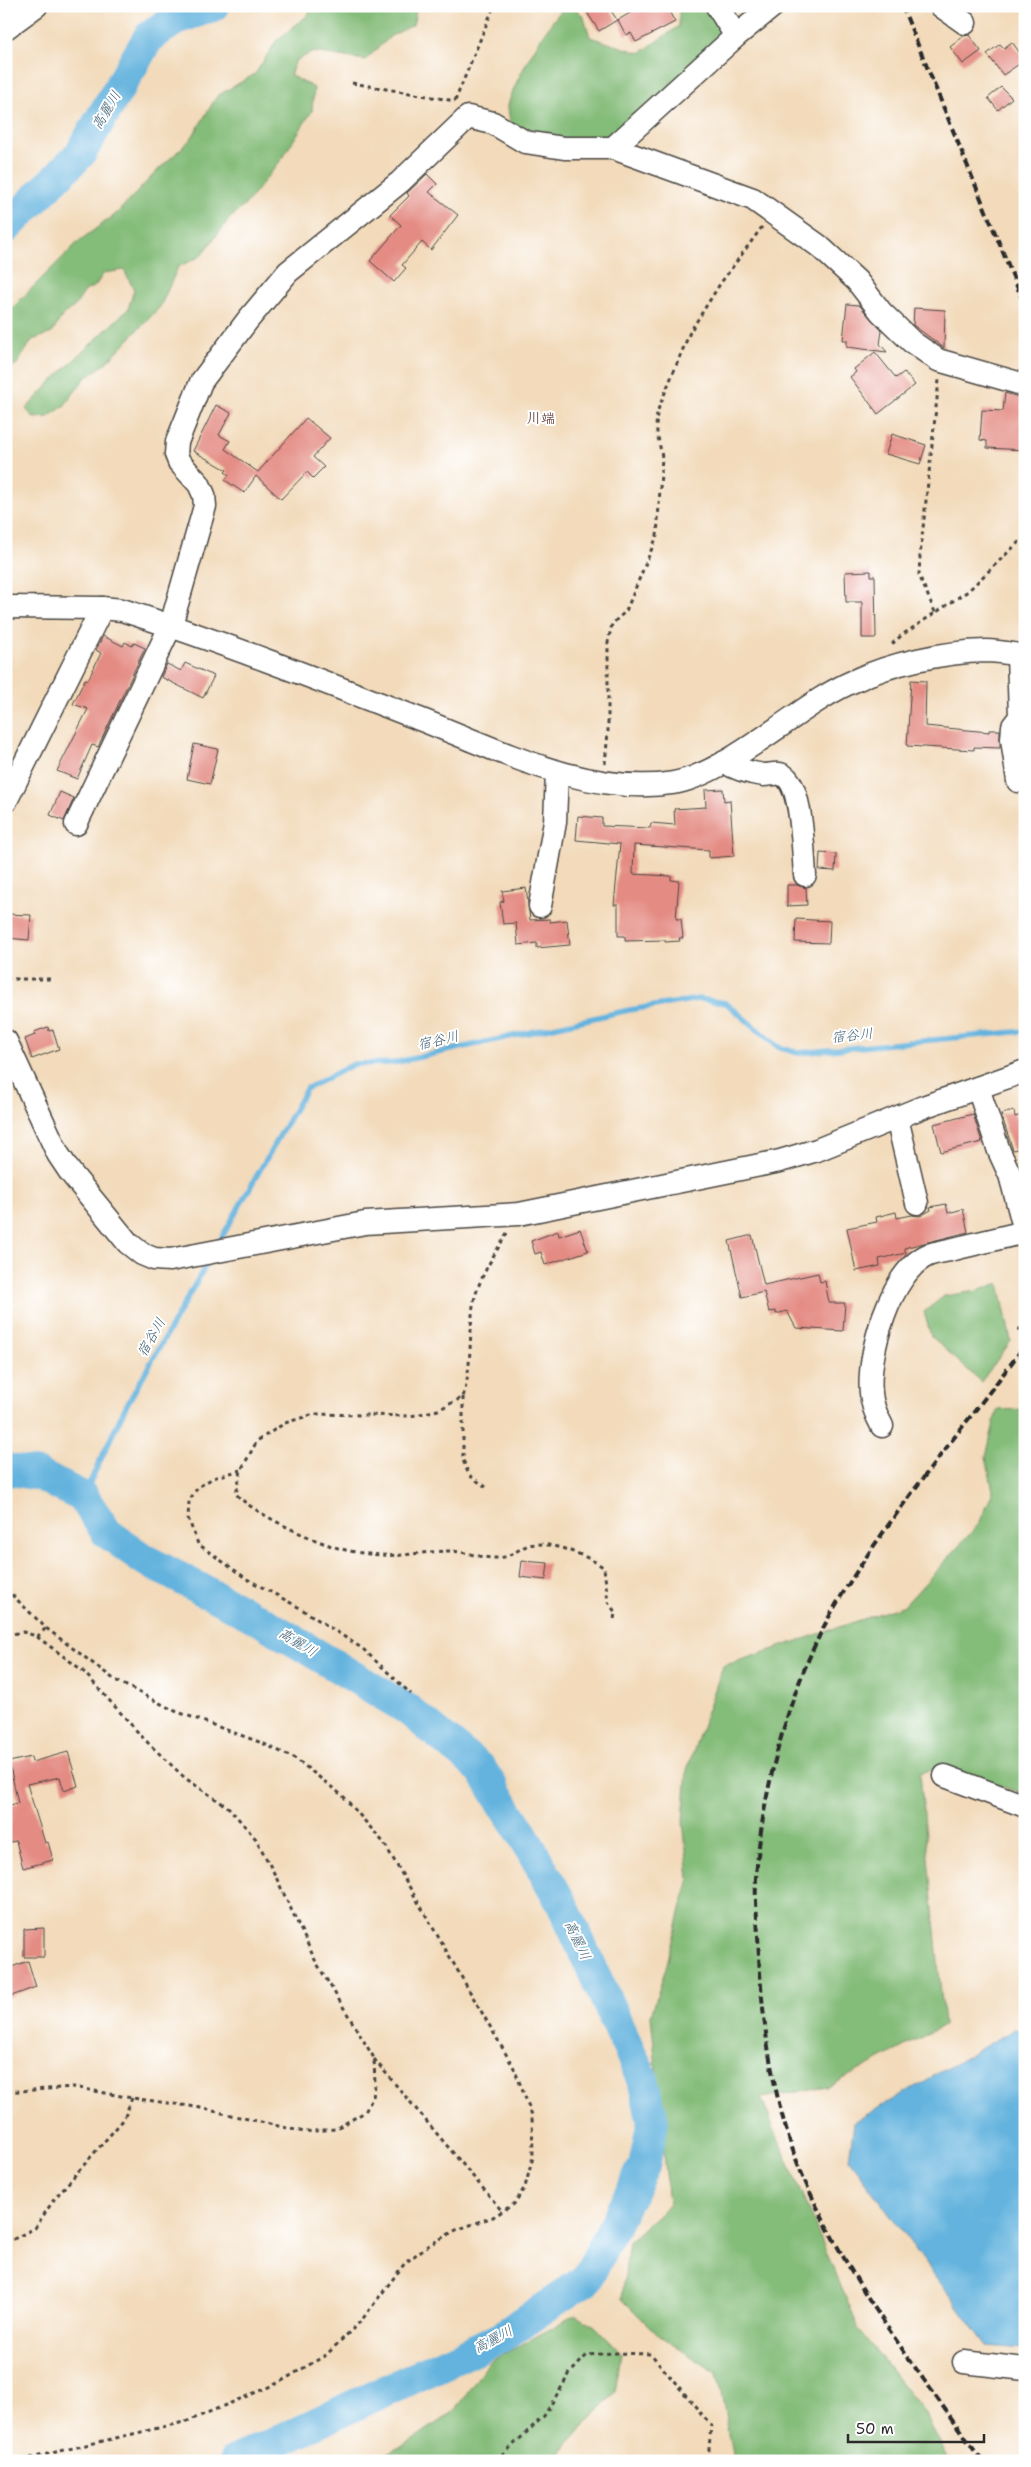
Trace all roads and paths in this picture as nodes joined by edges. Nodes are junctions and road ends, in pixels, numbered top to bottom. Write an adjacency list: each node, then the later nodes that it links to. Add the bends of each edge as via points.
1 (36, 6): 7 (street)
2 (494, 6): 10 (path)
3 (717, 6): 8 (street)
4 (774, 6): 8 (street)
5 (941, 6): 6 (street)
6 (965, 24)
7 (6, 28)
8 (736, 36): 11 (street)
9 (352, 83): 10 (path)
10 (462, 109): 11 (street, via 525,142 564,148); 19 (street, via 400,182 288,272 201,382 177,442 176,454 178,462 199,484 205,506)
11 (613, 148): 12 (street, via 753,199)
12 (772, 212): 13 (street, via 819,246 857,281 881,312 912,342); 25 (path, via 690,332 657,412 656,427 662,457 657,536 626,611 612,624 610,633 608,732)
13 (945, 362): 14 (street); 18 (path, via 939,380 919,575)
14 (1025, 385)
15 (1025, 536): 18 (path, via 968,591)
16 (6, 607): 17 (street)
17 (102, 608): 19 (street, via 122,610); 26 (street)
18 (935, 612): 20 (path)
19 (171, 625): 23 (street); 27 (street)
20 (888, 648)
21 (1021, 655): 22 (street, via 989,651 954,653 856,680); 24 (street, via 1020,717 1013,726 1012,739)
22 (725, 762): 25 (street, via 676,783 629,787); 28 (street, via 745,772 781,774 794,788)
23 (557, 772): 25 (street); 29 (street, via 555,822)
24 (1018, 781)
25 (603, 783)
26 (6, 801)
27 (76, 824)
28 (805, 875)
29 (540, 906)
30 (6, 979): 31 (path)
31 (54, 979)
32 (6, 1041): 37 (street, via 58,1154 116,1230 142,1254 154,1259 198,1256 364,1223)
33 (1025, 1071): 34 (street)
34 (978, 1088): 35 (street); 38 (street, via 1010,1175)
35 (897, 1118): 36 (street); 37 (street, via 780,1161)
36 (917, 1203)
37 (519, 1214): 41 (path, via 473,1305 469,1377)
38 (1025, 1232): 42 (street, via 928,1255 908,1270 891,1296 872,1366 871,1392 875,1413)
39 (1025, 1321): 40 (path, via 1019,1330)
40 (1025, 1337)
41 (463, 1397): 43 (path, via 438,1410 411,1416 314,1414 285,1423 257,1442); 44 (path, via 463,1460 469,1475)
42 (882, 1426)
43 (241, 1470): 46 (path, via 236,1494 243,1501 281,1523 352,1552 383,1555 451,1551 495,1558 508,1557 530,1545 542,1545 595,1560 604,1568); 50 (path, via 213,1478 198,1488 189,1501 188,1518 198,1544 247,1579 300,1608 363,1649)
44 (486, 1487)
45 (6, 1590): 47 (path)
46 (614, 1620)
47 (46, 1628): 49 (path); 56 (path, via 115,1680 175,1711 296,1759 343,1796 384,1843 514,2068 532,2115 533,2157 525,2187 514,2204)
48 (6, 1635): 49 (path, via 23,1632)
49 (37, 1637): 53 (path, via 82,1670 145,1740 185,1778 229,1808 256,1839 316,1962)
50 (411, 1694)
51 (945, 1776): 52 (street)
52 (1025, 1806)
53 (374, 2058): 55 (path, via 373,2097 365,2112 335,2130 304,2132 196,2107); 56 (path)
54 (6, 2092): 55 (path, via 74,2087)
55 (132, 2098): 57 (path, via 124,2119 55,2198 35,2228)
56 (503, 2211): 60 (path, via 456,2230 426,2247 405,2264 361,2321 326,2354 278,2383 188,2421)
57 (6, 2243)
58 (964, 2362): 59 (street)
59 (1025, 2369)
60 (18, 2461)
61 (496, 2461): 62 (path, via 544,2416 570,2373 587,2355 614,2353 651,2354 711,2425)
62 (708, 2461)

